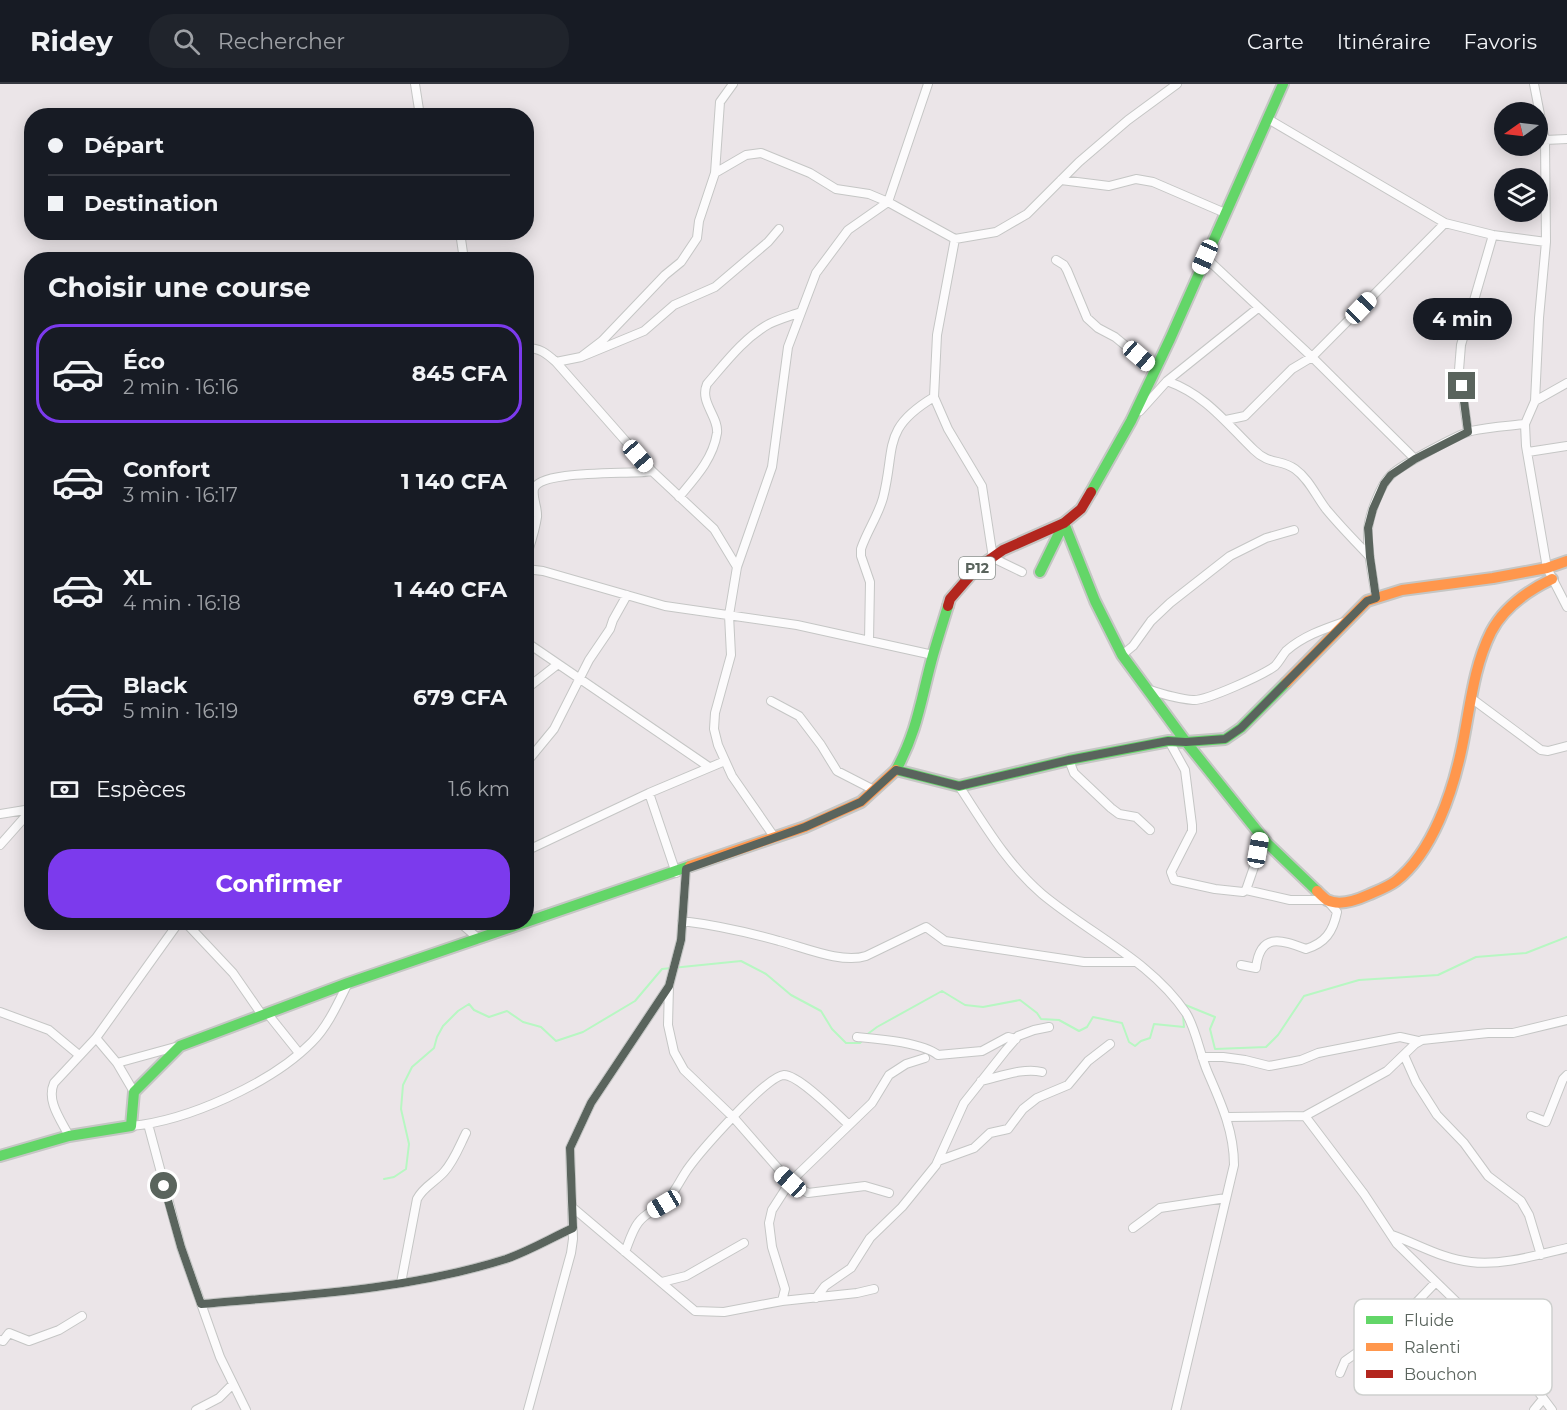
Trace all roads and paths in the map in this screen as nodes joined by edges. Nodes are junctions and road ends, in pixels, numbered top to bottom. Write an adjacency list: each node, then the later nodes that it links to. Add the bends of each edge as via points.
1 (415, 84): 8 (street)
2 (733, 84): 13 (street, via 720,102)
3 (928, 84): 15 (street)
4 (1177, 84): 14 (street, via 1128,120)
5 (1283, 84): 9 (street, P12)
6 (1534, 84): 7 (street)
7 (1538, 102)
8 (419, 108)
9 (1268, 119): 16 (street, P12); 17 (street)
10 (1567, 139): 11 (street)
11 (1548, 140)
12 (1545, 156): 21 (street)
13 (715, 173): 15 (street, via 746,155 761,153 810,172 836,189 869,194); 27 (street, via 697,238 681,262)
14 (1061, 180): 16 (street, via 1109,186 1136,178); 20 (street, via 1027,214 996,232)
15 (888, 202): 20 (street); 25 (street, via 848,230 816,273)
16 (1226, 213): 22 (street, P12)
17 (1445, 223): 19 (street); 28 (street)
18 (779, 229): 27 (street, via 715,287 674,305 644,331)
19 (1493, 235): 21 (street); 38 (street, via 1459,360)
20 (955, 238): 33 (street, via 937,335)
21 (1546, 242): 34 (street)
22 (1205, 257): 24 (street); 30 (street, P12)
23 (1056, 260): 30 (street, via 1067,270 1092,323)
24 (1258, 308): 28 (street); 31 (street)
25 (801, 312): 45 (street, via 771,323 741,345 705,387 717,433 704,468); 52 (street, via 788,347 772,467)
26 (534, 348): 29 (street)
27 (581, 357): 29 (street)
28 (1312, 357): 35 (street, via 1292,369 1245,416); 41 (street)
29 (556, 362): 42 (street)
30 (1155, 370): 36 (street, P12)
31 (1167, 381): 35 (street, via 1184,387); 36 (street)
32 (1567, 383): 34 (street)
33 (934, 397): 50 (street, via 982,486); 63 (street, via 902,420 892,443 883,498 861,549 870,582)
34 (1535, 401): 37 (street)
35 (1226, 420): 49 (street, via 1265,459 1294,468 1304,477)
36 (1131, 421): 46 (street, P12, via 1081,509)
37 (1525, 424): 38 (street); 40 (street)
38 (1468, 432): 41 (street)
39 (1567, 446): 40 (street)
40 (1528, 453): 53 (street)
41 (1415, 459): 49 (street, via 1384,484 1368,528)
42 (652, 471): 44 (street, via 580,473 549,479); 45 (street)
43 (534, 489): 47 (street, via 537,517)
44 (534, 489)
45 (679, 496): 52 (street, via 714,529)
46 (1064, 523): 50 (street, P12); 56 (street); 66 (street)
47 (534, 528)
48 (1294, 530): 66 (street, via 1266,538 1230,556 1170,603)
49 (1370, 557): 59 (street)
50 (993, 558): 55 (street); 65 (street, P12, via 976,569 950,599)
51 (1567, 561): 53 (street)
52 (737, 567): 61 (street)
53 (1547, 568): 57 (street); 59 (street, via 1402,590)
54 (534, 570): 58 (street)
55 (1022, 572)
56 (1040, 572)
57 (1552, 579): 60 (street); 71 (street, via 1523,594 1492,632)
58 (627, 595): 61 (street, via 665,606); 68 (street)
59 (1376, 598): 62 (street, via 1367,601)
60 (1567, 607)
61 (729, 615): 63 (street); 78 (street, via 731,655 714,729)
62 (1346, 622): 70 (street, via 1296,643 1275,666 1225,691 1196,700); 74 (street, via 1241,728 1225,739)
63 (869, 641): 65 (street)
64 (534, 648): 67 (street)
65 (933, 655): 80 (street, P12, via 918,723)
66 (1122, 655): 70 (street)
67 (558, 664): 68 (street); 69 (street)
68 (580, 680): 76 (street, via 554,729); 79 (street)
69 (534, 683)
70 (1148, 689): 74 (street)
71 (1471, 698): 75 (street, via 1541,750); 94 (street, via 1456,772 1422,851 1398,879 1364,898)
72 (771, 701): 82 (street, via 799,716 837,771)
73 (1168, 741): 74 (street); 77 (street); 93 (street, via 1185,770 1192,825 1172,877 1178,882 1215,889)
74 (1186, 742): 88 (street)
75 (1567, 746)
76 (534, 753)
77 (1069, 760): 81 (street); 87 (street, via 1074,773 1111,808 1119,814 1136,816)
78 (725, 761): 79 (street); 89 (street)
79 (710, 767): 83 (street)
80 (896, 770): 81 (street); 82 (street)
81 (959, 786): 102 (street, via 1005,857 1042,893)
82 (874, 790): 89 (street, via 861,802)
83 (650, 793): 91 (street); 92 (street)
84 (24, 810): 85 (street)
85 (0, 814)
86 (24, 817): 90 (street)
87 (1150, 830)
88 (1260, 835): 93 (street); 94 (street)
89 (775, 838): 92 (street)
90 (0, 845)
91 (534, 847)
92 (681, 871): 95 (street); 96 (street)
93 (1246, 890): 94 (street, via 1290,900)
94 (1327, 900): 103 (street, via 1337,912 1334,927 1317,945 1306,949 1274,941 1264,944 1256,968)
95 (534, 920)
96 (682, 921): 102 (street, via 856,958 926,927 945,941 1084,962); 105 (street)
97 (173, 930): 111 (street)
98 (193, 930): 107 (street)
99 (468, 930): 101 (street)
100 (506, 930): 101 (street)
101 (479, 939): 104 (street)
102 (1134, 962): 119 (street, via 1158,979 1187,1015)
103 (1241, 965)
104 (348, 983): 107 (street); 116 (street, via 326,1023)
105 (669, 986): 129 (street, via 668,1025 674,1052 684,1070); 140 (street, via 591,1103 570,1148)
106 (0, 1012): 117 (street, via 49,1029)
107 (264, 1014): 115 (street); 116 (street)
108 (1567, 1020): 113 (street, via 1513,1033)
109 (1049, 1028): 112 (street)
110 (857, 1037): 112 (street, via 929,1048 938,1055 982,1051 1008,1037)
111 (96, 1038): 117 (street); 121 (street)
112 (1016, 1039): 124 (street)
113 (1418, 1041): 118 (street); 119 (street, via 1400,1037 1269,1066)
114 (1110, 1044): 136 (street, via 1088,1061 1068,1085 1037,1098 1023,1109 1008,1129 990,1133 974,1148)
115 (180, 1046): 121 (street); 125 (street)
116 (299, 1053): 130 (street, via 264,1078 215,1104)
117 (79, 1055): 134 (street, via 51,1089 52,1104)
118 (1404, 1055): 126 (street, via 1387,1071); 147 (street, via 1437,1115 1488,1176 1521,1201)
119 (1202, 1057): 128 (street)
120 (925, 1058): 132 (street, via 889,1075 872,1103)
121 (117, 1063): 125 (street)
122 (1042, 1072): 124 (street, via 1020,1072)
123 (1567, 1075): 127 (street, via 1546,1122)
124 (981, 1081): 136 (street, via 964,1103)
125 (134, 1092): 131 (street)
126 (1305, 1116): 128 (street); 143 (street)
127 (1531, 1116)
128 (1227, 1117): 139 (street, via 1234,1165)
129 (734, 1118): 132 (street, via 764,1086 785,1075 809,1089); 137 (street); 146 (street, via 705,1146 670,1198 639,1221)
130 (148, 1124): 131 (street); 156 (street, via 181,1247)
131 (131, 1125): 134 (street)
132 (849, 1125): 137 (street)
133 (466, 1133): 149 (street, via 452,1163 417,1199)
134 (69, 1136): 135 (street)
135 (0, 1156)
136 (938, 1161): 152 (street, via 902,1207 870,1238 851,1268 825,1286)
137 (790, 1182): 138 (street, via 808,1193 865,1186); 155 (street, via 772,1210 769,1223 785,1289)
138 (889, 1192)
139 (1226, 1198): 142 (street, via 1160,1208); 167 (street)
140 (572, 1207): 141 (street); 146 (street)
141 (573, 1228): 149 (street, via 508,1258); 166 (street, via 571,1253)
142 (1133, 1228)
143 (1390, 1235): 147 (street, via 1472,1263); 150 (street)
144 (744, 1243): 148 (street, via 686,1276)
145 (1567, 1248): 147 (street)
146 (626, 1252): 148 (street)
147 (1541, 1255)
148 (662, 1282): 155 (street, via 695,1311 724,1312)
149 (401, 1283): 156 (street)
150 (1435, 1283): 153 (street); 154 (street)
151 (874, 1289): 152 (street)
152 (816, 1298): 155 (street)
153 (1420, 1299)
154 (1452, 1299)
155 (782, 1301)
156 (201, 1304): 161 (street)
157 (82, 1316): 158 (street, via 29,1341 9,1333)
158 (0, 1340)
159 (1354, 1355): 160 (street, via 1345,1361)
160 (1340, 1373)
161 (233, 1384): 164 (street, via 219,1398); 165 (street)
162 (1540, 1395): 163 (street)
163 (1543, 1399): 168 (street); 169 (street)
164 (196, 1410)
165 (246, 1410)
166 (528, 1410)
167 (1176, 1410)
168 (1534, 1410)
169 (1552, 1410)

